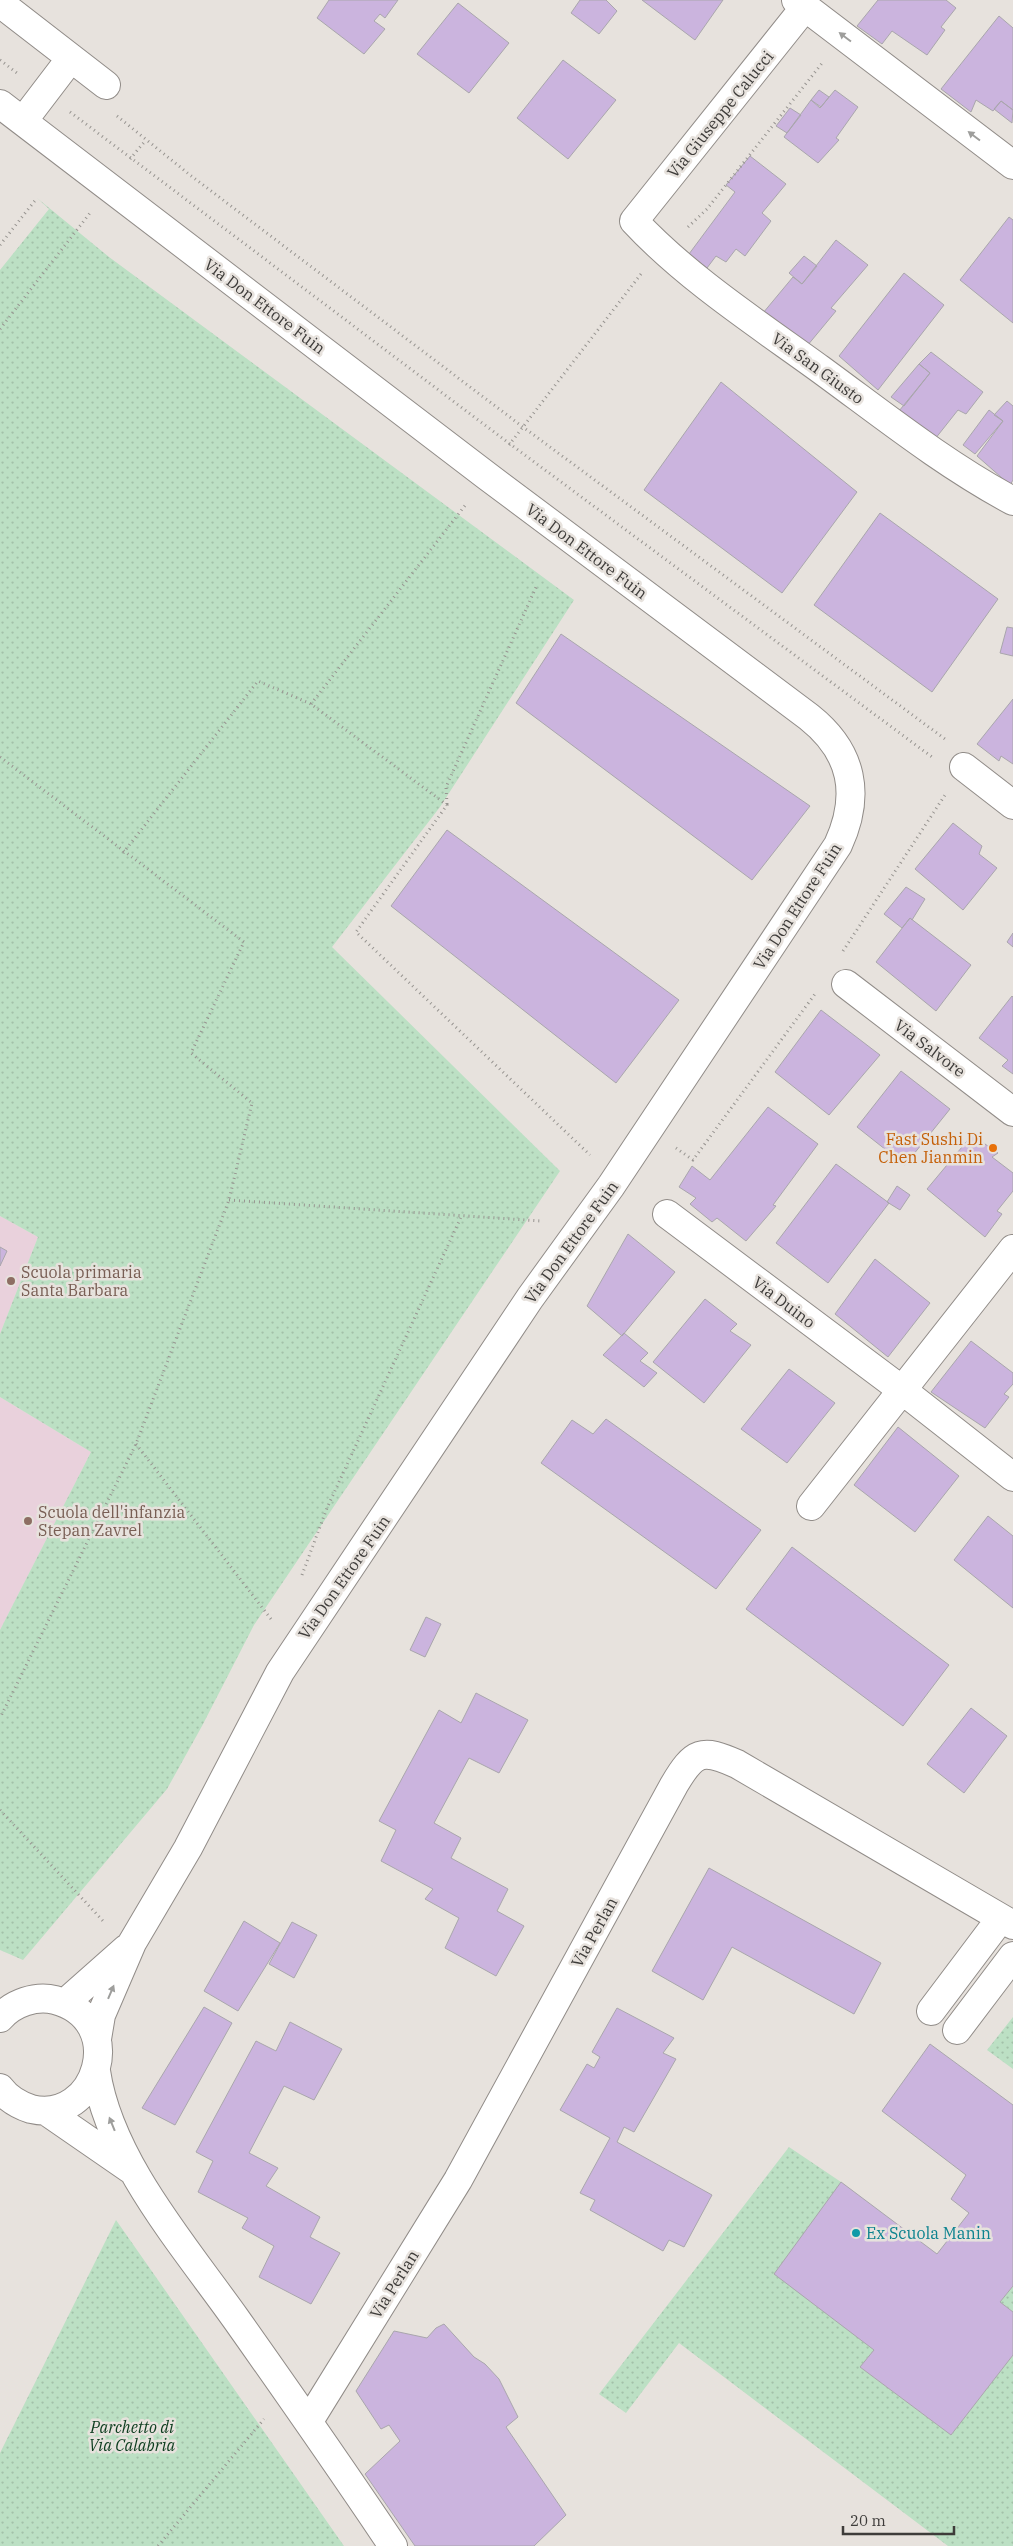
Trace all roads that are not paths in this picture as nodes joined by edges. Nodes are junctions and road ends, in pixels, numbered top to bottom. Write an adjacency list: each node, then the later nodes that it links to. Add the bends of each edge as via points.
1 (0, 3): 3 (street)
2 (800, 4): 7 (street, Via Giuseppe Calucci, one-way to 2); 8 (street, Via Giuseppe Calucci)
3 (71, 58): 4 (street); 6 (street)
4 (106, 85)
5 (0, 104): 6 (street, Via Don Ettore Fuin)
6 (23, 121): 20 (street, Via Don Ettore Fuin, via 822,727 841,752 850,779 851,794 846,828 833,853 280,1672 188,1848)
7 (1013, 166)
8 (634, 221): 9 (street, Via San Giusto, via 661,250 788,346 969,478)
9 (1013, 501)
10 (964, 767): 11 (street)
11 (1013, 805)
12 (846, 984): 13 (street, Via Salvore)
13 (1013, 1112)
14 (667, 1214): 16 (street, Via Duino)
15 (1013, 1249): 16 (street)
16 (902, 1390): 17 (street, Via Duino); 18 (street)
17 (1013, 1477)
18 (811, 1506)
19 (1007, 1921): 24 (street); 31 (street, Via Perlan, via 737,1764 711,1754 701,1754 692,1759 674,1785 458,2180)
20 (132, 1943): 22 (street, Via Don Ettore Fuin); 26 (street, Via Don Ettore Fuin, one-way to 20, via 101,2015)
21 (1013, 1956): 25 (street)
22 (65, 2003): 23 (street, via 36,1998); 26 (street, via 89,2020)
23 (7, 2005)
24 (931, 2011)
25 (957, 2030)
26 (97, 2039): 27 (street)
27 (96, 2071): 29 (street, via 79,2097 66,2106); 30 (street, one-way to 27, via 99,2092)
28 (0, 2088): 29 (street, via 15,2102)
29 (46, 2111): 30 (street)
30 (130, 2169): 31 (street)
31 (309, 2421): 32 (street)
32 (394, 2546)

